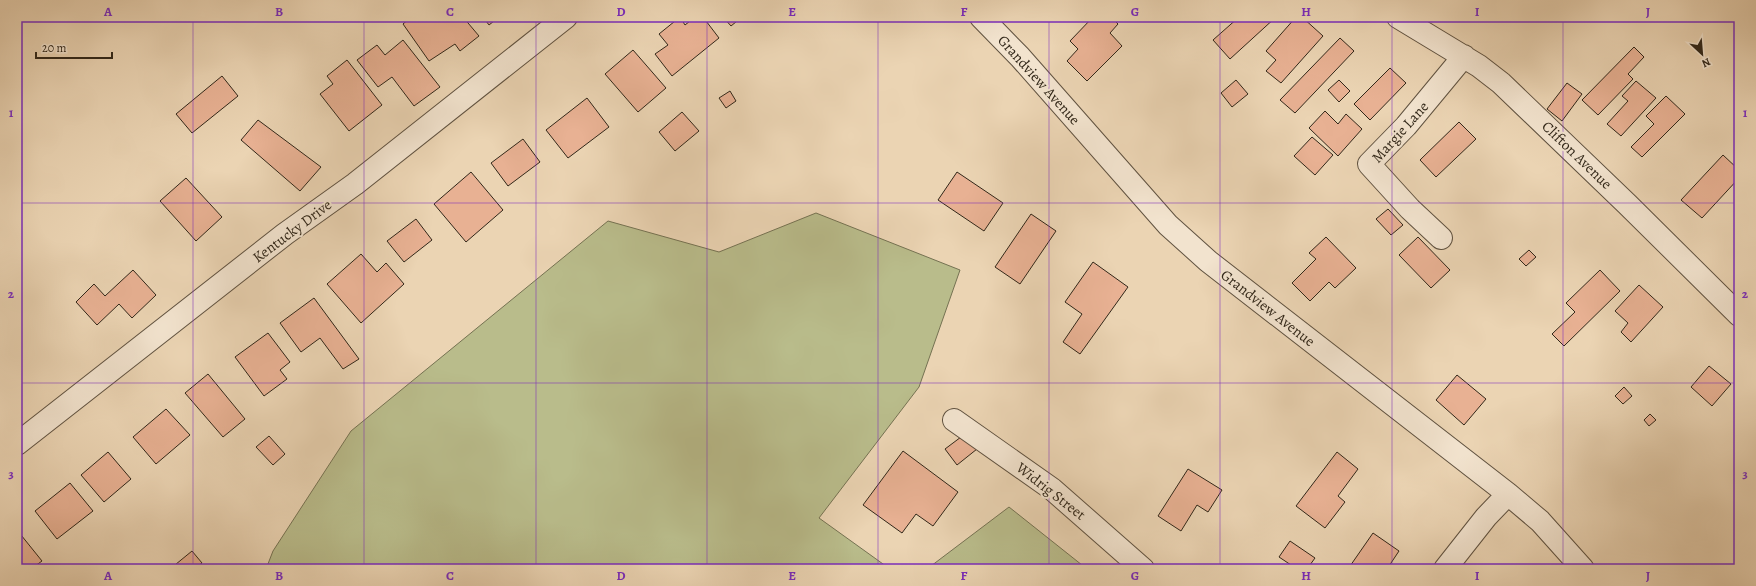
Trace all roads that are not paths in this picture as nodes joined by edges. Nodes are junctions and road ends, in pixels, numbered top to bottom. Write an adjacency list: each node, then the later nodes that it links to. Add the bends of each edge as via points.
1 (566, 17): 8 (street, Kentucky Drive, via 355,184 285,234)
2 (981, 17): 9 (street, Grandview Avenue, via 1020,57 1168,225 1208,262)
3 (1398, 17): 4 (street, Clifton Avenue)
4 (1464, 56): 5 (street, Margie Lane, via 1406,126 1369,164); 6 (street, Clifton Avenue, via 1501,83)
5 (1441, 238)
6 (1739, 315)
7 (954, 420): 10 (street, Widrig Street, via 1052,489)
8 (17, 444)
9 (1508, 494): 11 (street, via 1486,517); 12 (street, Grandview Avenue, via 1540,521)
10 (1143, 569)
11 (1445, 569)
12 (1583, 569)

